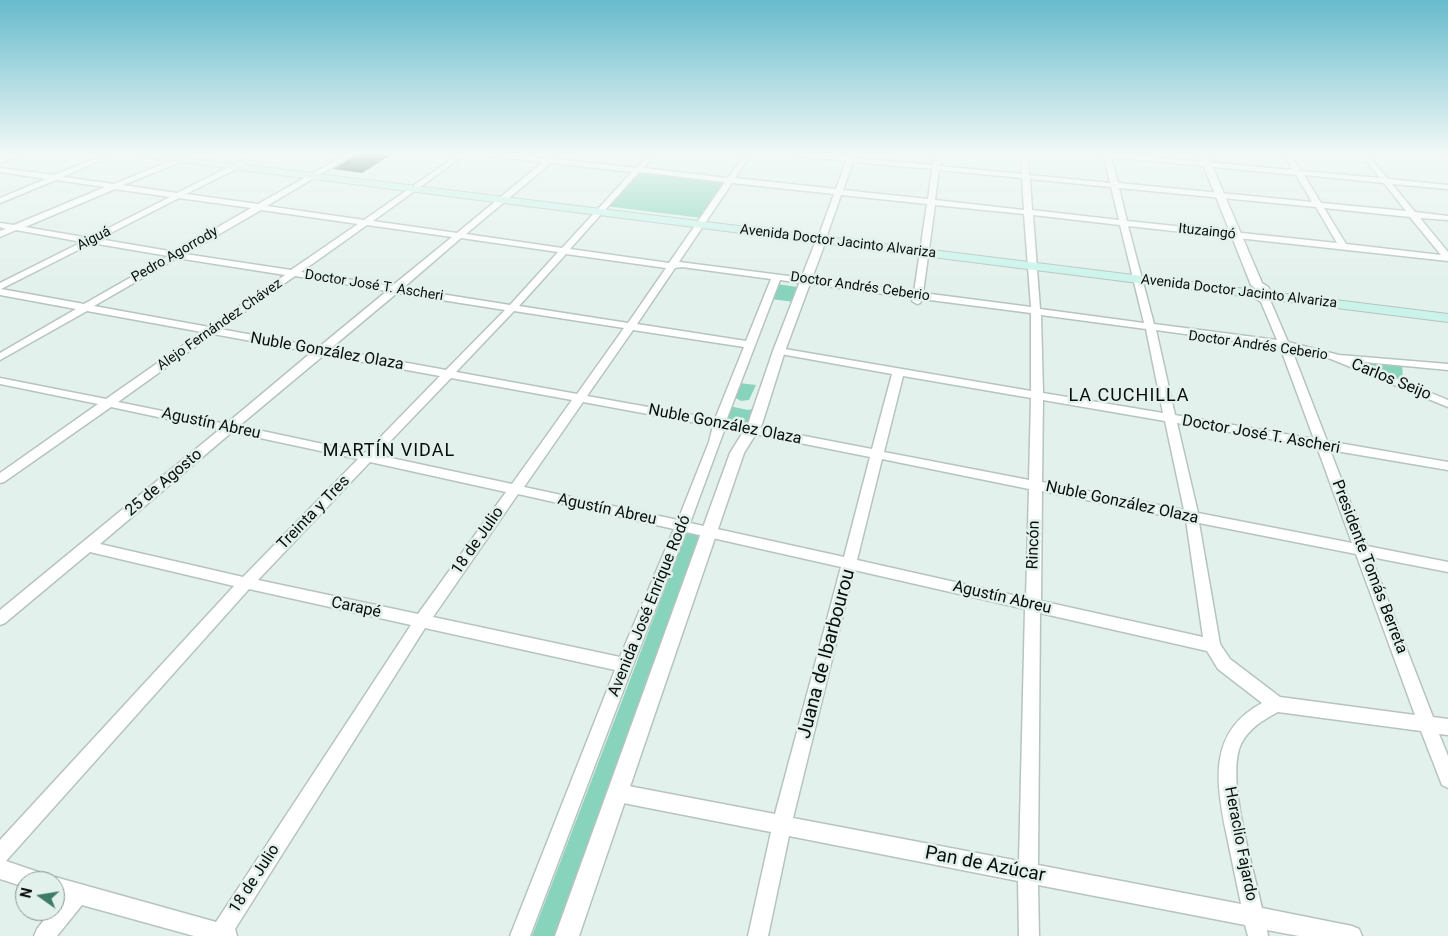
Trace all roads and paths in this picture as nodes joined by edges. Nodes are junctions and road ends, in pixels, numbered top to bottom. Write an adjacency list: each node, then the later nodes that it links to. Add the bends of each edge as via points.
1 (87, 198): 29 (street)
2 (175, 198): 34 (street, Aiguá)
3 (190, 198): 20 (street, Doctor Andrés Ceberio)
4 (273, 198): 20 (street, Pedro Agorrody)
5 (402, 198): 25 (street, Alejo Fernández Chávez)
6 (506, 198): 21 (main road, Avenida Doctor Jacinto Alvariza); 32 (street, 25 de Agosto)
7 (610, 198): 21 (street, Treinta y Tres)
8 (719, 198): 26 (street, 18 de Julio)
9 (836, 198): 33 (street)
10 (886, 198): 18 (street, Ituzaingó)
11 (932, 198): 18 (street)
12 (1026, 198): 22 (street, Rincón)
13 (1118, 198): 27 (street)
14 (1222, 198): 31 (street, Presidente Tomás Berreta)
15 (1256, 198): 19 (street)
16 (1313, 198): 19 (street)
17 (1400, 198): 23 (street)
18 (931, 203): 22 (street, Ituzaingó); 36 (street)
19 (1317, 204): 23 (street); 35 (street)
20 (257, 207): 25 (street, Doctor Andrés Ceberio); 38 (street, Pedro Agorrody)
21 (599, 210): 26 (main road, Avenida Doctor Jacinto Alvariza); 37 (street, Treinta y Tres)
22 (1027, 213): 27 (street, Ituzaingó); 40 (street, Rincón)
23 (1413, 214): 24 (street); 39 (street)
24 (1448, 218)
25 (366, 223): 32 (street, Doctor Andrés Ceberio); 42 (street, Alejo Fernández Chávez)
26 (703, 223): 33 (main road, Avenida Doctor Jacinto Alvariza); 41 (street, 18 de Julio)
27 (1124, 223): 31 (street, Ituzaingó); 43 (street)
28 (0, 225): 29 (street, Doctor José T. Ascheri)
29 (16, 228): 30 (street); 34 (street, Doctor José T. Ascheri)
30 (0, 234)
31 (1237, 235): 35 (street, Ituzaingó); 49 (street, Presidente Tomás Berreta)
32 (460, 237): 37 (street, Doctor Andrés Ceberio); 47 (street, 25 de Agosto)
33 (822, 238): 36 (main road, Avenida Doctor Jacinto Alvariza); 45 (street, Avenida José Enrique Rodó)
34 (91, 240): 38 (street, Doctor José T. Ascheri); 46 (street, Aiguá)
35 (1343, 246): 39 (street, Ituzaingó)
36 (923, 250): 40 (main road, Avenida Doctor Jacinto Alvariza); 50 (street)
37 (564, 252): 41 (street, Doctor Andrés Ceberio); 52 (street, Treinta y Tres)
38 (175, 255): 42 (street, Doctor José T. Ascheri); 51 (street, Pedro Agorrody)
39 (1448, 258)
40 (1032, 264): 43 (main road, Avenida Doctor Jacinto Alvariza); 54 (street, Rincón)
41 (672, 266): 44 (street, Doctor Andrés Ceberio); 56 (street, 18 de Julio)
42 (294, 273): 47 (street, Doctor José T. Ascheri); 58 (street, Alejo Fernández Chávez)
43 (1136, 277): 49 (main road, Avenida Doctor Jacinto Alvariza); 57 (street)
44 (776, 279): 45 (street, Doctor Andrés Ceberio); 59 (street, Avenida José Enrique Rodó)
45 (805, 283): 50 (street, Doctor Andrés Ceberio); 62 (street, Avenida José Enrique Rodó)
46 (0, 286)
47 (396, 290): 52 (street, Doctor José T. Ascheri); 61 (street, 25 de Agosto)
48 (0, 292): 51 (street, Nuble González Olaza)
49 (1260, 292): 53 (main road, Avenida Doctor Jacinto Alvariza); 55 (main road, Avenida Doctor Jacinto Alvariza); 60 (street, Presidente Tomás Berreta)
50 (917, 298): 54 (street, Doctor Andrés Ceberio)
51 (83, 308): 58 (street, Nuble González Olaza); 63 (street, Pedro Agorrody)
52 (512, 308): 56 (street, Doctor José T. Ascheri); 67 (street, Treinta y Tres)
53 (1448, 313)
54 (1035, 314): 57 (street, Doctor Andrés Ceberio); 69 (street, Rincón)
55 (1448, 318)
56 (631, 326): 59 (street, Doctor José T. Ascheri); 70 (street, 18 de Julio)
57 (1151, 329): 60 (street, Doctor Andrés Ceberio); 73 (street)
58 (211, 331): 61 (street, Nuble González Olaza); 71 (street, Alejo Fernández Chávez)
59 (749, 345): 74 (street, Avenida José Enrique Rodó)
60 (1284, 346): 64 (street, Doctor Andrés Ceberio); 77 (street, Presidente Tomás Berreta)
61 (322, 351): 67 (street, Nuble González Olaza); 75 (street, 25 de Agosto)
62 (779, 351): 66 (street, Doctor José T. Ascheri); 76 (street, Avenida José Enrique Rodó)
63 (0, 357)
64 (1335, 357): 65 (street); 72 (street, Carlos Seijo)
65 (1448, 367)
66 (898, 372): 69 (street, Doctor José T. Ascheri); 78 (street, Juana de Ibarbourou)
67 (446, 374): 70 (street, Nuble González Olaza); 79 (street, Treinta y Tres)
68 (0, 380): 71 (street, Agustín Abreu)
69 (1037, 396): 73 (street, Doctor José T. Ascheri); 82 (street, Rincón)
70 (580, 398): 74 (street, Nuble González Olaza); 83 (street, 18 de Julio)
71 (109, 402): 75 (street, Agustín Abreu); 81 (street, Alejo Fernández Chávez)
72 (1448, 404)
73 (1171, 419): 77 (street, Doctor José T. Ascheri); 84 (street)
74 (718, 424): 76 (street, Nuble González Olaza); 85 (street, Avenida José Enrique Rodó, via 715,442)
75 (230, 428): 79 (street, Agustín Abreu); 87 (street, 25 de Agosto)
76 (753, 430): 78 (street, Nuble González Olaza); 86 (street, Avenida José Enrique Rodó, via 737,453)
77 (1323, 445): 80 (street, Doctor José T. Ascheri); 88 (street, Presidente Tomás Berreta)
78 (877, 454): 82 (street, Nuble González Olaza); 89 (street, Juana de Ibarbourou)
79 (366, 458): 83 (street, Agustín Abreu); 91 (street, Treinta y Tres)
80 (1448, 466)
81 (0, 479)
82 (1036, 486): 84 (street, Nuble González Olaza); 92 (street, Rincón)
83 (514, 490): 85 (street, Agustín Abreu); 94 (street, 18 de Julio)
84 (1192, 518): 88 (street, Nuble González Olaza); 95 (street)
85 (682, 526): 86 (street, Agustín Abreu); 96 (street, Avenida José Enrique Rodó)
86 (709, 532): 89 (street, Agustín Abreu); 101 (street, Avenida José Enrique Rodó)
87 (88, 546): 91 (street, Carapé); 93 (street, 25 de Agosto)
88 (1363, 551): 90 (street, Nuble González Olaza); 98 (street, Presidente Tomás Berreta)
89 (851, 563): 92 (street, Agustín Abreu); 102 (street, Juana de Ibarbourou)
90 (1448, 567)
91 (246, 583): 94 (street, Carapé); 103 (street, Treinta y Tres)
92 (1033, 605): 95 (street, Agustín Abreu); 106 (street, Rincón)
93 (0, 619)
94 (421, 622): 96 (street, Carapé); 110 (street, 18 de Julio)
95 (1212, 646): 97 (street, via 1224,664)
96 (625, 665): 112 (street, Avenida José Enrique Rodó)
97 (1276, 704): 98 (street); 109 (street, Heraclio Fajardo, via 1254,716 1244,726 1228,756 1229,800)
98 (1427, 724): 99 (street); 100 (street, Presidente Tomás Berreta)
99 (1448, 727)
100 (1448, 779)
101 (618, 793): 102 (street, Pan de Azúcar); 113 (street, Avenida José Enrique Rodó)
102 (782, 826): 106 (street, Pan de Azúcar); 114 (street, Juana de Ibarbourou)
103 (0, 854)
104 (0, 869): 105 (street)
105 (15, 874)
106 (1028, 874): 109 (street, Pan de Azúcar); 115 (street, Rincón)
107 (65, 890): 108 (street)
108 (78, 894): 110 (street); 111 (street)
109 (1256, 927): 116 (street, Pan de Azúcar)
110 (223, 935)
111 (44, 936)
112 (520, 936)
113 (567, 936)
114 (758, 936)
115 (1029, 936)
116 (1352, 936)

